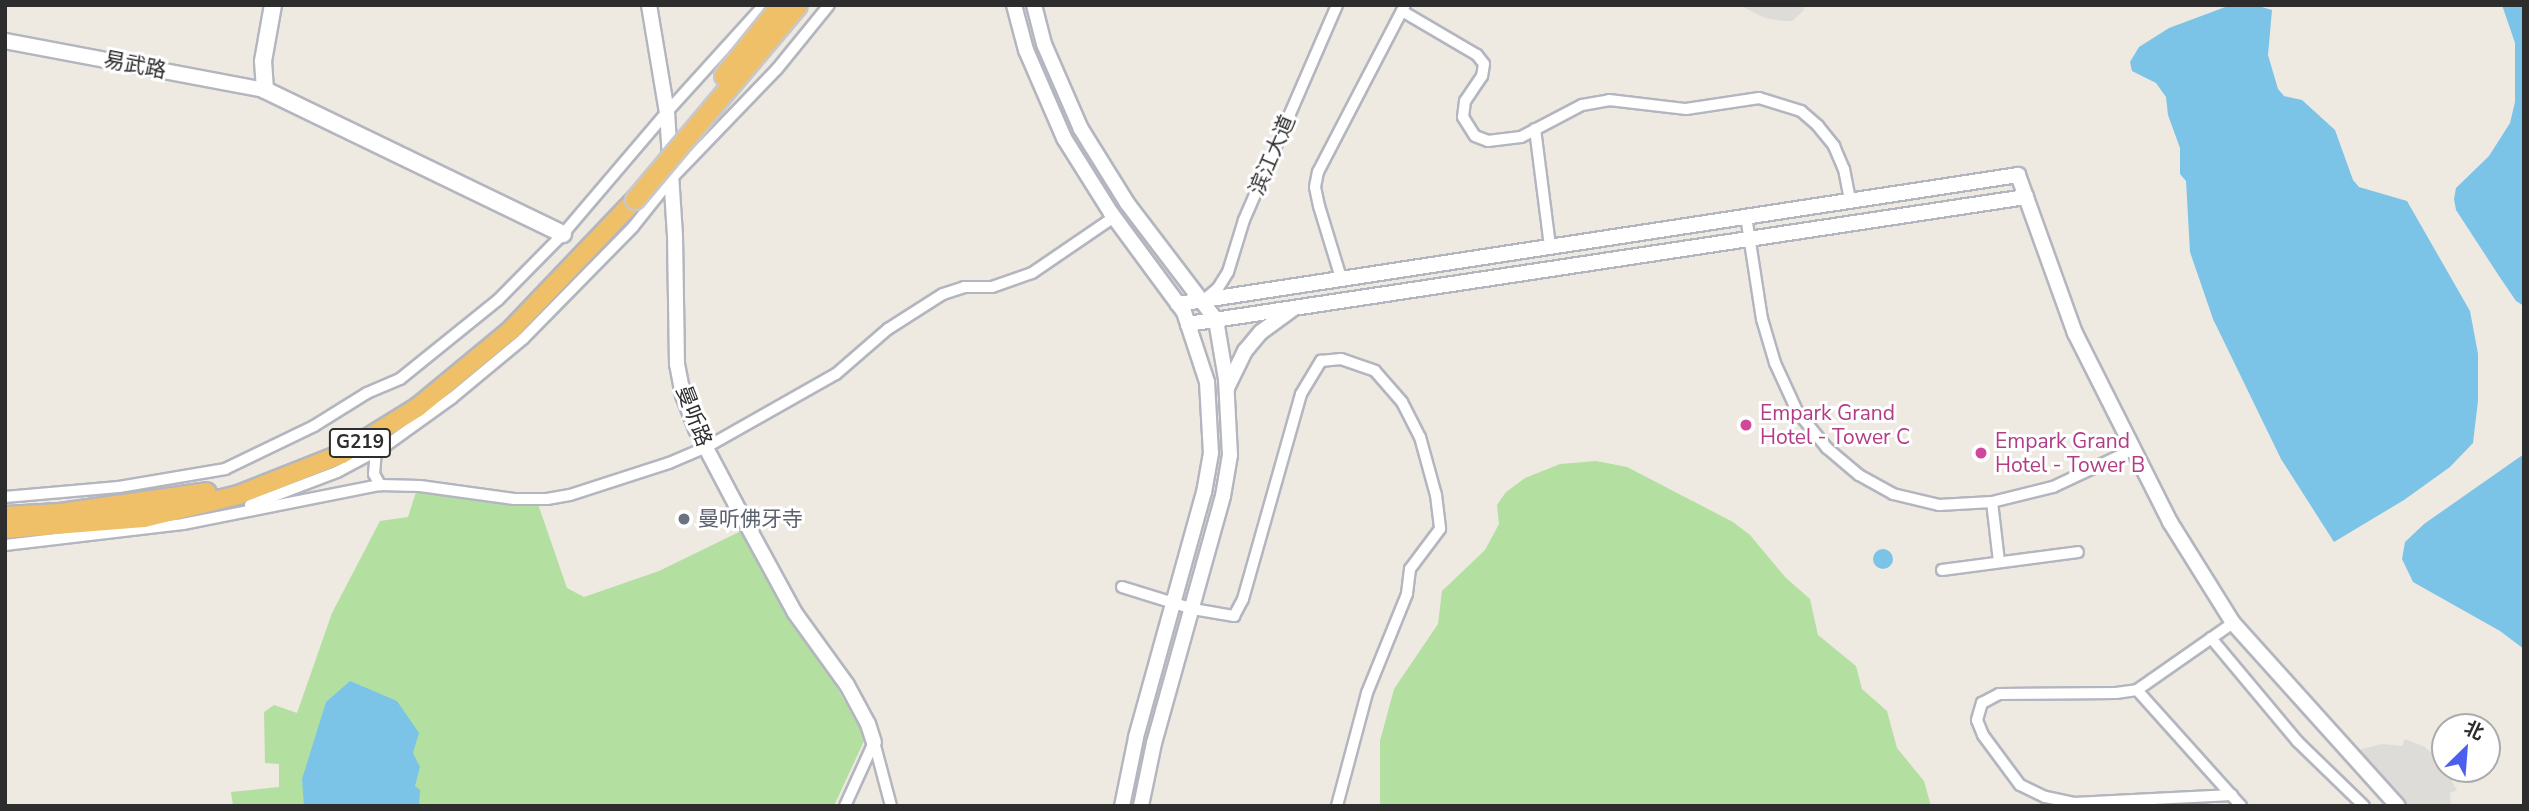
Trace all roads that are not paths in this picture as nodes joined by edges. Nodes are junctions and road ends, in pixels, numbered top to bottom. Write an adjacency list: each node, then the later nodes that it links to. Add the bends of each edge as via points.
1 (273, 5): 12 (main road, via 263,61)
2 (649, 5): 13 (street, 曼听路)
3 (764, 5): 13 (street)
4 (781, 5): 16 (highway, G219, bridge)
5 (829, 5): 15 (street, via 777,69)
6 (1014, 5): 19 (street, via 1026,50 1064,138)
7 (1034, 5): 25 (street, via 1044,44 1081,129 1127,203 1174,268)
8 (1337, 5): 25 (street, 滨江大道, via 1244,220 1228,272)
9 (798, 6): 16 (highway, G219, bridge)
10 (1404, 8): 14 (street, via 1484,64 1482,76 1465,101 1463,117 1475,136 1505,140); 24 (street, via 1318,172 1315,187)
11 (5, 41): 12 (street, 易武路)
12 (265, 90): 21 (main road)
13 (667, 112): 15 (street, 曼听路); 21 (street)
14 (1535, 129): 18 (street, via 1583,104 1609,100 1686,109 1759,98 1780,102 1801,111 1834,146); 23 (street)
15 (672, 178): 31 (street, 曼听路, via 679,380); 33 (street, via 633,227 523,339 452,398)
16 (632, 195): 37 (highway, G219, via 499,327 419,394 332,447 233,488 60,513); 38 (highway, G219, via 511,330 418,407 342,454)
17 (2026, 197): 18 (street, via 2018,175); 22 (street); 32 (street, via 2075,333)
18 (1850, 200): 20 (street)
19 (1114, 216): 26 (street); 31 (street, via 1032,273 992,287 964,287 943,294 888,329 836,374)
20 (1746, 216): 22 (street); 23 (street)
21 (563, 234): 35 (street, via 498,300 400,379 225,469 119,487)
22 (1749, 238): 27 (street); 36 (street, via 1762,319 1775,363 1797,411 1827,448 1859,475 1893,494 1939,505)
23 (1550, 246): 24 (street)
24 (1341, 278): 25 (street)
25 (1204, 300): 26 (street); 28 (street)
26 (1178, 304): 29 (street)
27 (1297, 307): 28 (street); 30 (street, via 1277,318 1245,351)
28 (1216, 320): 29 (street); 30 (street)
29 (1188, 324): 45 (street, via 1207,382 1211,453)
30 (1227, 389): 46 (street, via 1230,455)
31 (705, 448): 34 (street, via 617,481 547,499); 50 (street, 曼听路, via 795,613 856,699)
32 (2132, 450): 36 (street, via 2053,487); 47 (street)
33 (376, 451): 34 (street, via 374,474); 38 (street, via 261,502)
34 (380, 485): 38 (street)
35 (5, 498)
36 (1992, 502): 42 (street)
37 (5, 516)
38 (182, 517): 39 (highway, G219); 40 (street)
39 (5, 529)
40 (5, 545)
41 (2078, 552): 42 (street)
42 (1999, 562): 43 (street)
43 (1942, 570)
44 (1122, 587): 45 (street)
45 (1175, 604): 46 (street); 54 (street, via 1133,748)
46 (1193, 609): 55 (street, via 1154,743); 56 (street, via 1234,616 1243,599 1301,394 1321,361 1341,359 1375,371 1402,402 1420,437 1440,529 1410,569 1407,594 1367,693)
47 (2233, 623): 48 (street); 59 (street)
48 (2211, 638): 49 (street); 58 (street, via 2297,741)
49 (2137, 690): 51 (street); 51 (street, via 1999,694 1982,703 1977,720 2020,785 2045,797 2074,803)
50 (874, 742): 52 (street); 53 (street)
51 (2232, 795): 57 (street)
52 (845, 806)
53 (891, 806)
54 (1122, 806)
55 (1141, 806)
56 (1337, 806)
57 (2241, 806)
58 (2364, 806)
59 (2398, 806)

